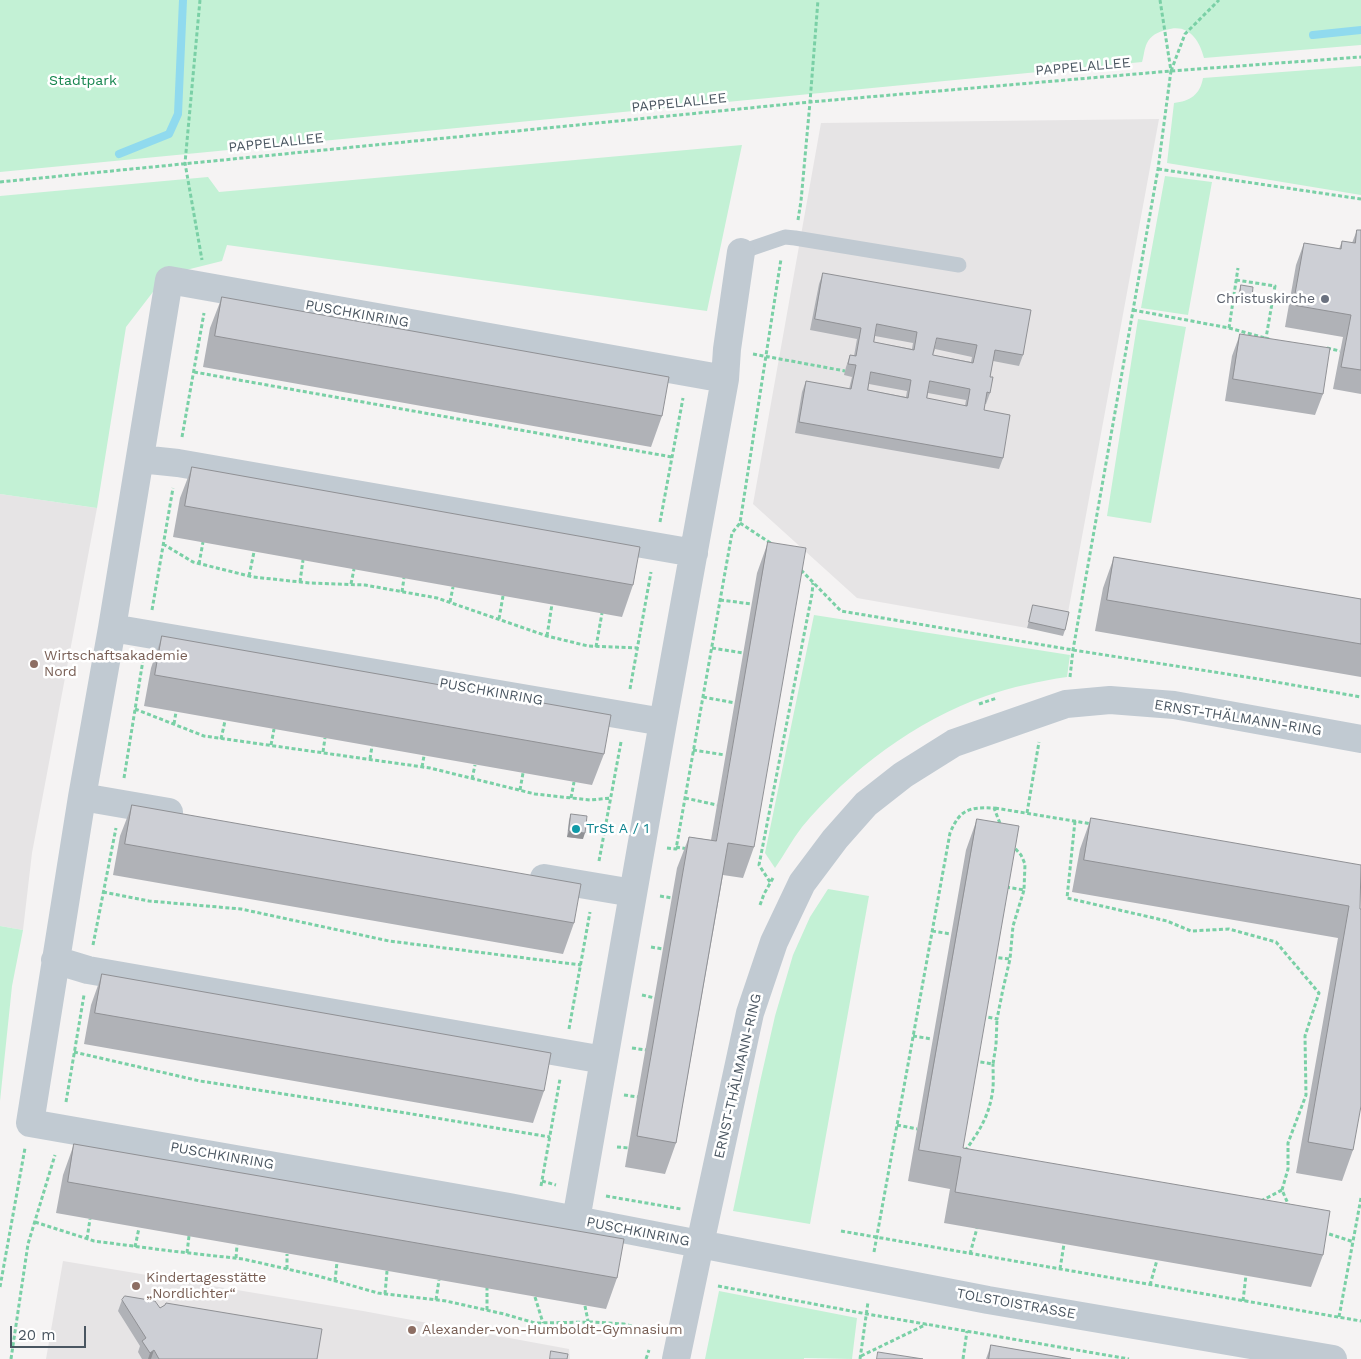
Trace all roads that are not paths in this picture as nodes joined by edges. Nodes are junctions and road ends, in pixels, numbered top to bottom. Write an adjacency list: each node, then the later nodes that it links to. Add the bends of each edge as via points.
1 (742, 252): 2 (lane, via 790,237); 3 (street, PUSCHKINRING)
2 (959, 265)
3 (724, 379): 4 (street, PUSCHKINRING, via 169,280); 5 (street, PUSCHKINRING)
4 (140, 459): 5 (street); 6 (street, PUSCHKINRING)
5 (694, 552): 7 (street, PUSCHKINRING)
6 (112, 628): 7 (street, PUSCHKINRING); 9 (street, PUSCHKINRING)
7 (663, 722): 12 (street, PUSCHKINRING)
8 (1361, 739): 16 (street, ERNST-THÄLMANN-RING, via 1174,705 1110,700 1066,704 954,743 902,775 866,804 835,839 802,883 774,942 750,1013)
9 (82, 797): 10 (street); 13 (street, PUSCHKINRING)
10 (188, 816)
11 (517, 873): 12 (street)
12 (634, 893): 14 (street, PUSCHKINRING)
13 (55, 960): 14 (street, via 88,970); 15 (street, PUSCHKINRING, via 30,1123)
14 (604, 1060): 15 (street, PUSCHKINRING)
15 (576, 1220): 16 (street, PUSCHKINRING)
16 (700, 1244): 17 (street, ERNST-THÄLMANN-RING); 18 (street, TOLSTOISTRASSE, via 998,1302)
17 (676, 1359)
18 (1333, 1359)

